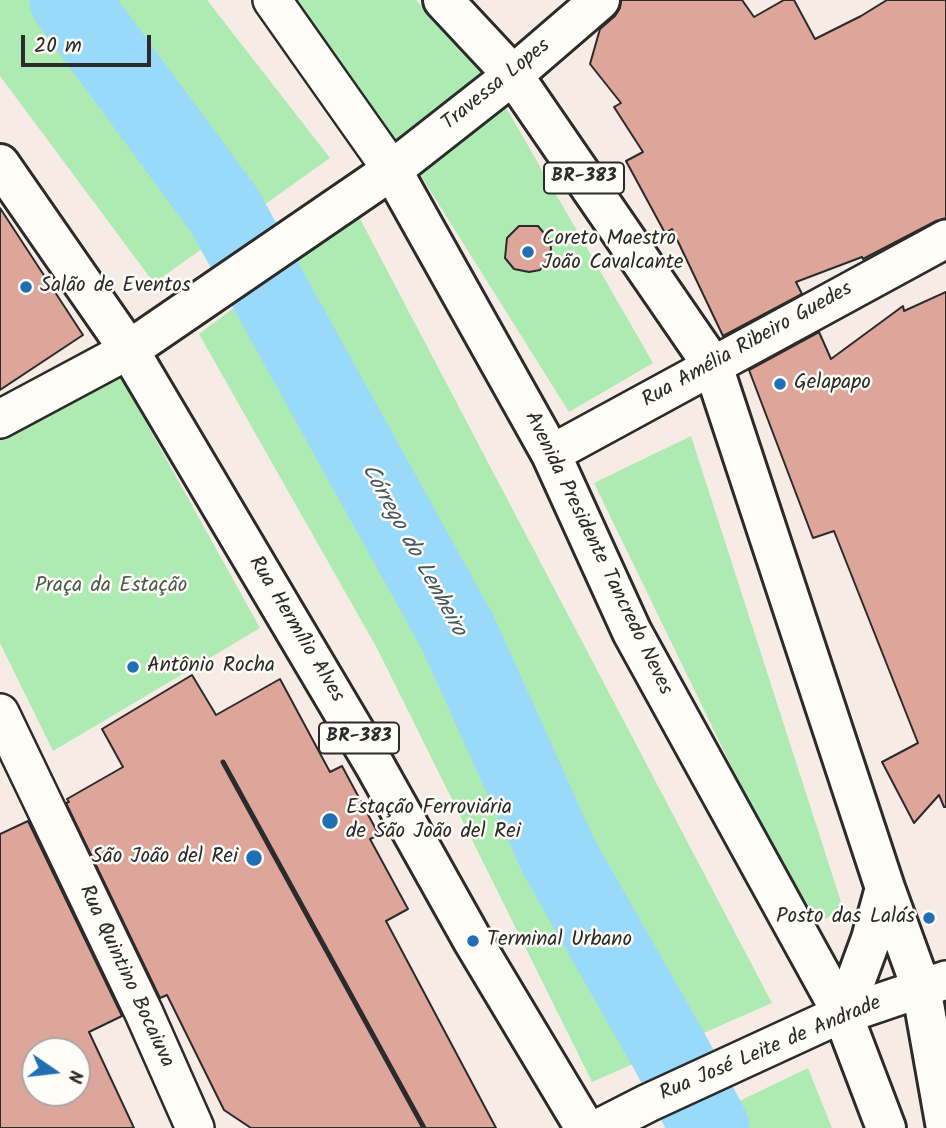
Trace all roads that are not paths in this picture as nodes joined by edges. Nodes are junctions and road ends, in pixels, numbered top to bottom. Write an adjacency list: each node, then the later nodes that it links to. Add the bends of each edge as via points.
1 (272, 0): 6 (street, Avenida Presidente Tancredo Neves)
2 (443, 0): 4 (main road, BR-383)
3 (600, 0): 4 (main road, Travessa Lopes)
4 (513, 75): 6 (main road, Travessa Lopes); 9 (main road, BR-383)
5 (0, 164): 8 (main road, BR-383)
6 (379, 179): 8 (main road, Travessa Lopes); 11 (main road, Avenida Presidente Tancredo Neves)
7 (946, 239): 9 (street, Rua Amélia Ribeiro Guedes)
8 (130, 350): 10 (street); 17 (main road, Rua Hermílio Alves / BR-383)
9 (713, 366): 11 (street, Rua Amélia Ribeiro Guedes); 13 (main road, BR-383)
10 (0, 419)
11 (551, 454): 15 (main road, Avenida Presidente Tancredo Neves, via 632,632)
12 (0, 713): 16 (street, Rua Quintino Bocaiuva)
13 (885, 888): 14 (main road, BR-383); 15 (main road, via 871,939)
14 (933, 983): 15 (street, Rua José Leite de Andrade); 20 (main road, BR-383)
15 (835, 1018): 18 (street, Rua José Leite de Andrade); 19 (main road, Avenida Presidente Tancredo Neves)
16 (195, 1128)
17 (584, 1128)
18 (599, 1128)
19 (886, 1128)
20 (946, 1128)

